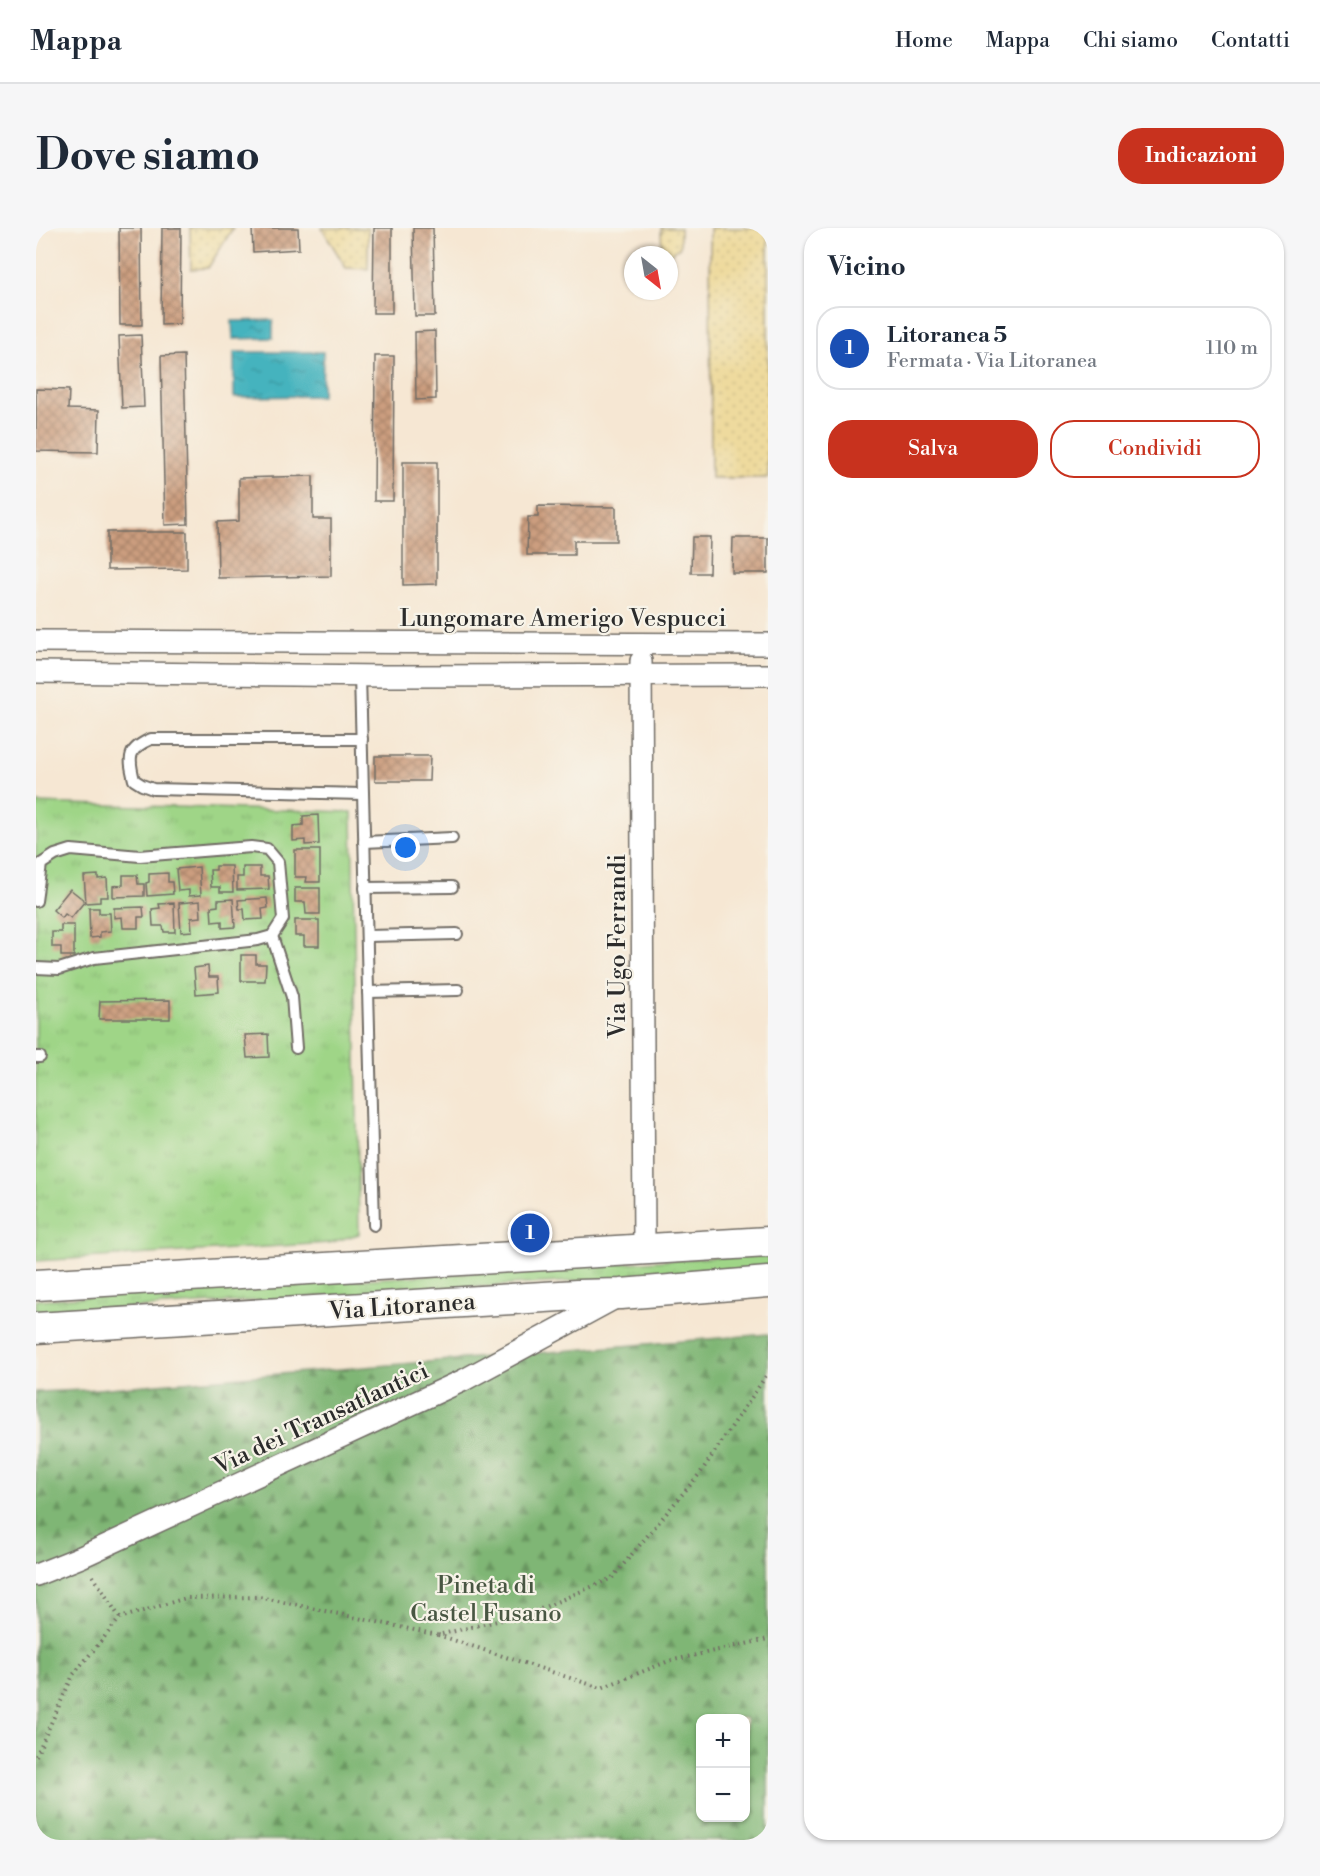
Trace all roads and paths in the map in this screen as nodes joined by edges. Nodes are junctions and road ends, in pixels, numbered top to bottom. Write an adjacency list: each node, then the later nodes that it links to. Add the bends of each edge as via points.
1 (36, 641): 2 (street, Lungomare Amerigo Vespucci)
2 (358, 642): 3 (street, Lungomare Amerigo Vespucci); 7 (street)
3 (641, 643): 4 (street, Lungomare Amerigo Vespucci); 6 (street, Via Ugo Ferrandi)
4 (768, 644)
5 (36, 672): 7 (street)
6 (641, 674): 7 (street); 8 (street); 25 (street, Via Ugo Ferrandi)
7 (360, 675): 9 (lane)
8 (768, 675)
9 (362, 739): 10 (lane); 10 (lane, via 151,739 137,745 131,754 131,767 134,780 153,789)
10 (363, 794): 12 (lane)
11 (452, 838): 12 (lane)
12 (364, 842): 14 (lane)
13 (452, 887): 14 (lane)
14 (365, 888): 18 (lane)
15 (36, 901): 17 (lane, via 41,864 71,850 140,856 267,849 278,862 283,919)
16 (457, 934): 18 (lane)
17 (272, 936): 19 (lane, via 94,958 59,969); 22 (lane, via 292,997)
18 (367, 936): 21 (lane)
19 (36, 968)
20 (458, 990): 21 (lane)
21 (368, 992): 23 (lane)
22 (296, 1048)
23 (374, 1225)
24 (768, 1242): 25 (main road, Via Litoranea)
25 (644, 1248): 27 (main road, Via Litoranea)
26 (768, 1282): 28 (main road, Via Litoranea)
27 (36, 1285)
28 (621, 1294): 29 (main road, Via Litoranea); 31 (street, Via dei Transatlantici, via 464,1380)
29 (36, 1328)
30 (768, 1373): 34 (path, via 701,1472 612,1578 531,1613)
31 (81, 1557): 32 (street, Via dei Transatlantici); 33 (path)
32 (36, 1575)
33 (120, 1618): 34 (path, via 186,1598 259,1597); 36 (path, via 73,1675)
34 (438, 1635): 35 (path, via 601,1689 669,1661)
35 (768, 1639)
36 (36, 1756)

